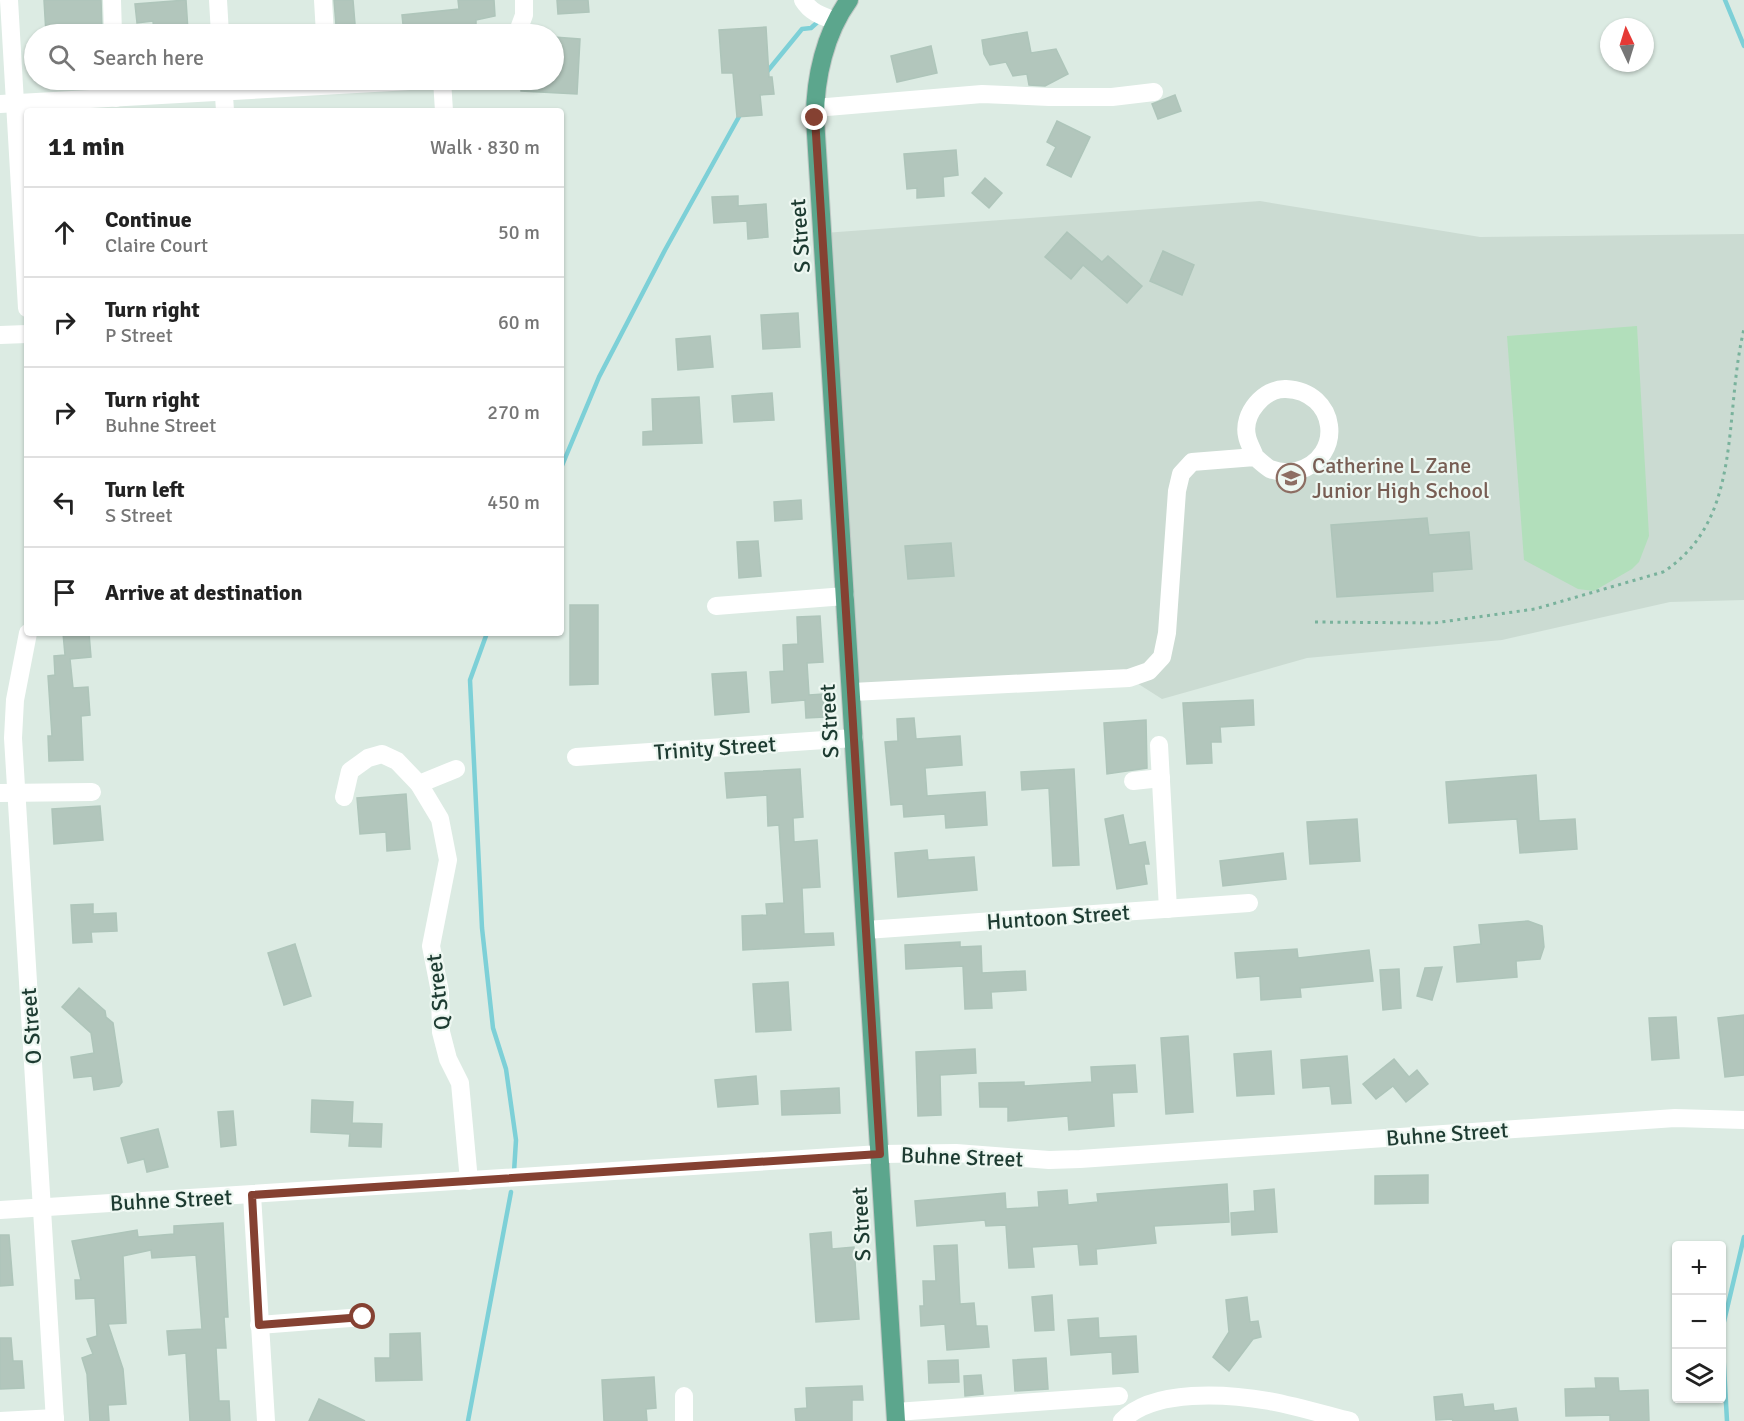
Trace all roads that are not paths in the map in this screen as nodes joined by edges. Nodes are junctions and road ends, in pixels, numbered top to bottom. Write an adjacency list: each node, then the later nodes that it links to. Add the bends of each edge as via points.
1 (9, 0): 19 (street)
2 (112, 0): 9 (street)
3 (218, 0): 10 (street)
4 (323, 0): 11 (street)
5 (524, 0): 12 (street)
6 (803, 0): 8 (street, via 816,14)
7 (849, 0): 8 (main road, S Street)
8 (836, 21): 22 (main road, S Street, via 820,69)
9 (113, 24)
10 (219, 24)
11 (324, 24)
12 (521, 24)
13 (116, 90): 18 (street)
14 (187, 90): 18 (street)
15 (223, 90): 20 (street)
16 (443, 90): 21 (street)
17 (1154, 92): 22 (street, via 1049,97 982,94)
18 (116, 98): 19 (street)
19 (8, 104): 23 (street)
20 (225, 108)
21 (444, 108)
22 (815, 108): 27 (main road, S Street)
23 (24, 276)
24 (24, 334): 25 (street)
25 (0, 335)
26 (1256, 457): 26 (street, via 1246,434 1249,415 1259,400 1282,389 1300,390 1316,399 1330,425 1328,444 1318,460 1308,468 1289,473 1270,469); 30 (street, via 1192,462 1181,474 1167,633 1162,657 1149,671 1129,678)
27 (845, 596): 28 (street); 30 (main road, S Street)
28 (716, 606)
29 (27, 636): 38 (street, O Street, via 13,715)
30 (852, 692): 31 (main road, S Street)
31 (854, 738): 33 (street, Trinity Street); 43 (main road, S Street)
32 (1159, 745): 35 (street)
33 (576, 757)
34 (456, 769): 37 (street)
35 (1161, 778): 36 (street); 42 (street)
36 (1133, 781)
37 (419, 784): 40 (street, Q Street, via 397,761 382,754 368,758 350,771); 46 (street, Q Street, via 440,819 448,860 431,946 440,992 441,1032 460,1083)
38 (8, 792): 39 (street); 48 (street, O Street)
39 (92, 792)
40 (344, 797)
41 (1249, 903): 42 (street, Huntoon Street)
42 (1168, 909): 43 (street, Huntoon Street)
43 (866, 930): 45 (main road, S Street)
44 (1744, 1120): 45 (street, Buhne Street, via 1675,1118 1080,1160 956,1153)
45 (880, 1154): 46 (street, Buhne Street); 54 (main road, S Street)
46 (469, 1181): 47 (street, Buhne Street)
47 (252, 1195): 48 (street, Buhne Street); 51 (street)
48 (42, 1208): 49 (street, Buhne Street); 55 (street, O Street)
49 (0, 1210)
50 (363, 1317): 51 (street)
51 (259, 1325): 57 (street)
52 (684, 1396): 58 (street)
53 (1119, 1396): 54 (street)
54 (896, 1416)
55 (55, 1419): 56 (street)
56 (0, 1421)
57 (266, 1421)
58 (684, 1421)
59 (1122, 1421): 60 (street, via 1148,1404 1201,1397 1269,1401)
60 (1350, 1421)

